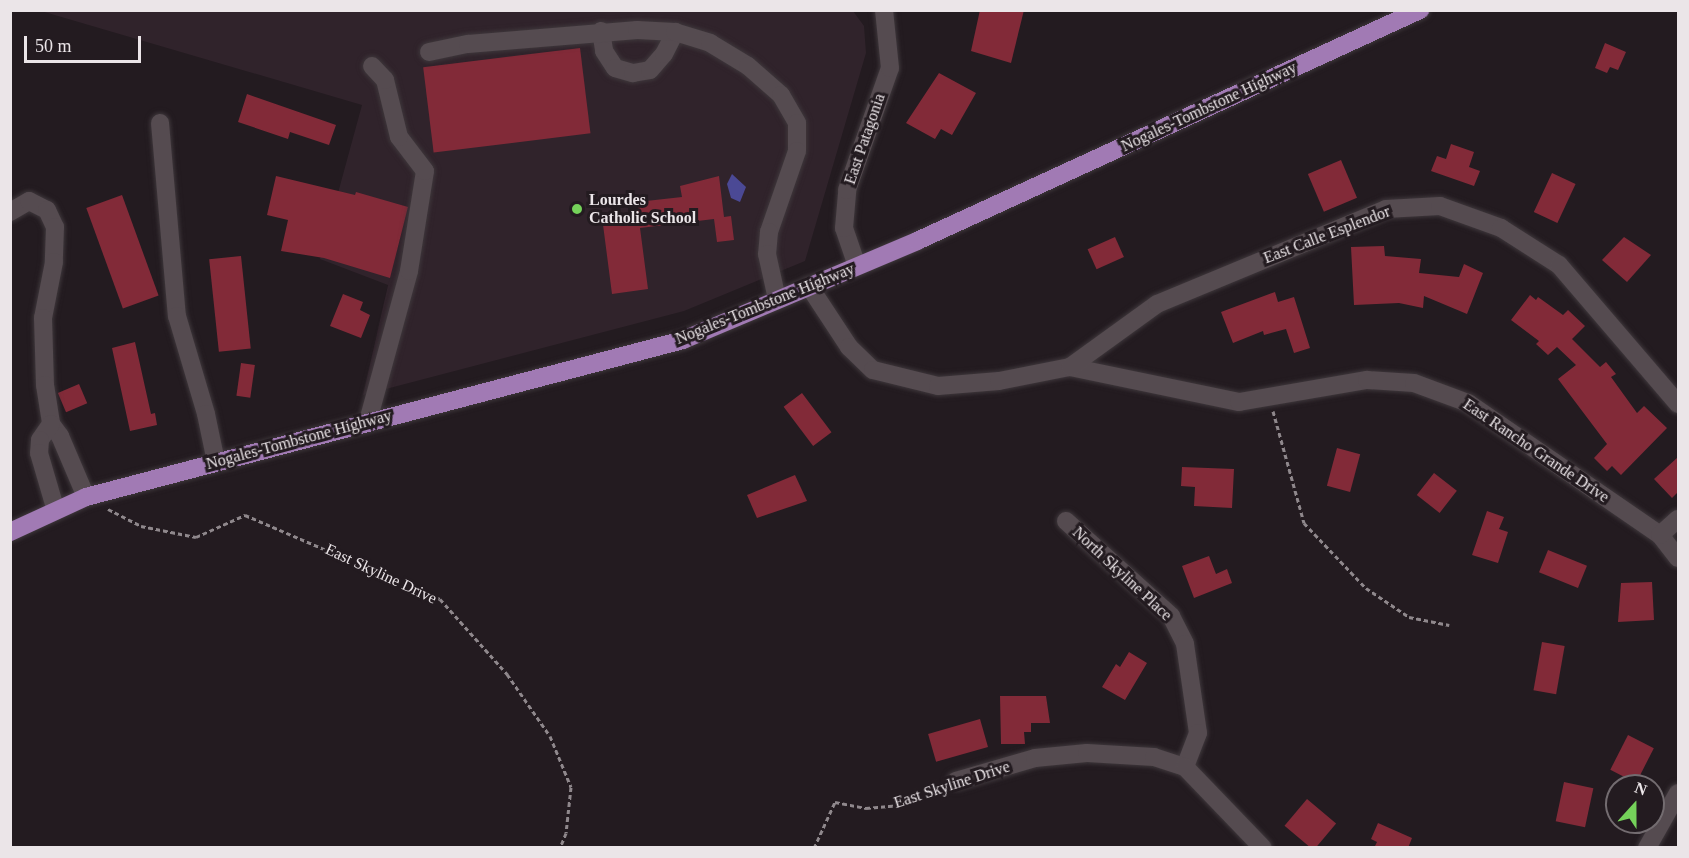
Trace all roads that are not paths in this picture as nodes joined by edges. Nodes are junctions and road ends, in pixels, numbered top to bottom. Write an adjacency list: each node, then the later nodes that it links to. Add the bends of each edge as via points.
1 (884, 10): 9 (street, East Patagonia, via 890,68 847,190 844,228)
2 (1420, 10): 9 (main road, Nogales-Tombstone Highway)
3 (601, 31): 4 (street); 4 (street, via 604,51 615,68 633,73 650,70); 5 (street, via 468,44)
4 (675, 32): 11 (street, via 710,43 748,66 782,95 797,123 796,151 768,232 767,254)
5 (429, 52)
6 (372, 66): 14 (street, via 385,80 399,137 425,171 409,272)
7 (160, 123): 16 (street, via 177,316)
8 (10, 212): 15 (street, via 28,201 47,210 55,227 42,354)
9 (857, 266): 10 (main road, Nogales-Tombstone Highway)
10 (809, 286): 11 (main road, Nogales-Tombstone Highway); 12 (street, East Rancho Grande Drive, via 849,348 873,370 896,379 938,386 999,381)
11 (777, 299): 14 (main road, Nogales-Tombstone Highway, via 683,340)
12 (1070, 367): 13 (street, East Calle Esplendor, via 1157,304 1386,209 1440,206 1501,228 1559,266); 22 (street, East Rancho Grande Drive, via 1239,402 1367,380 1414,383 1468,403)
13 (1678, 404)
14 (368, 421): 16 (main road, Nogales-Tombstone Highway)
15 (51, 424): 17 (street); 18 (street, via 40,440 40,465)
16 (216, 462): 17 (main road, Nogales-Tombstone Highway)
17 (86, 497): 18 (main road, Nogales-Tombstone Highway)
18 (56, 511): 21 (main road, Nogales-Tombstone Highway)
19 (1678, 519): 22 (street)
20 (1066, 521): 24 (street, North Skyline Place, via 1171,616 1185,644 1198,734)
21 (10, 532)
22 (1660, 535): 23 (street, East Rancho Grande Drive)
23 (1678, 558)
24 (1185, 767): 25 (street, East Skyline Drive, via 1154,757 1087,753 1035,758); 27 (street, East Skyline Drive)
25 (956, 781)
26 (1678, 793): 28 (street)
27 (1263, 848)
28 (1647, 848)

